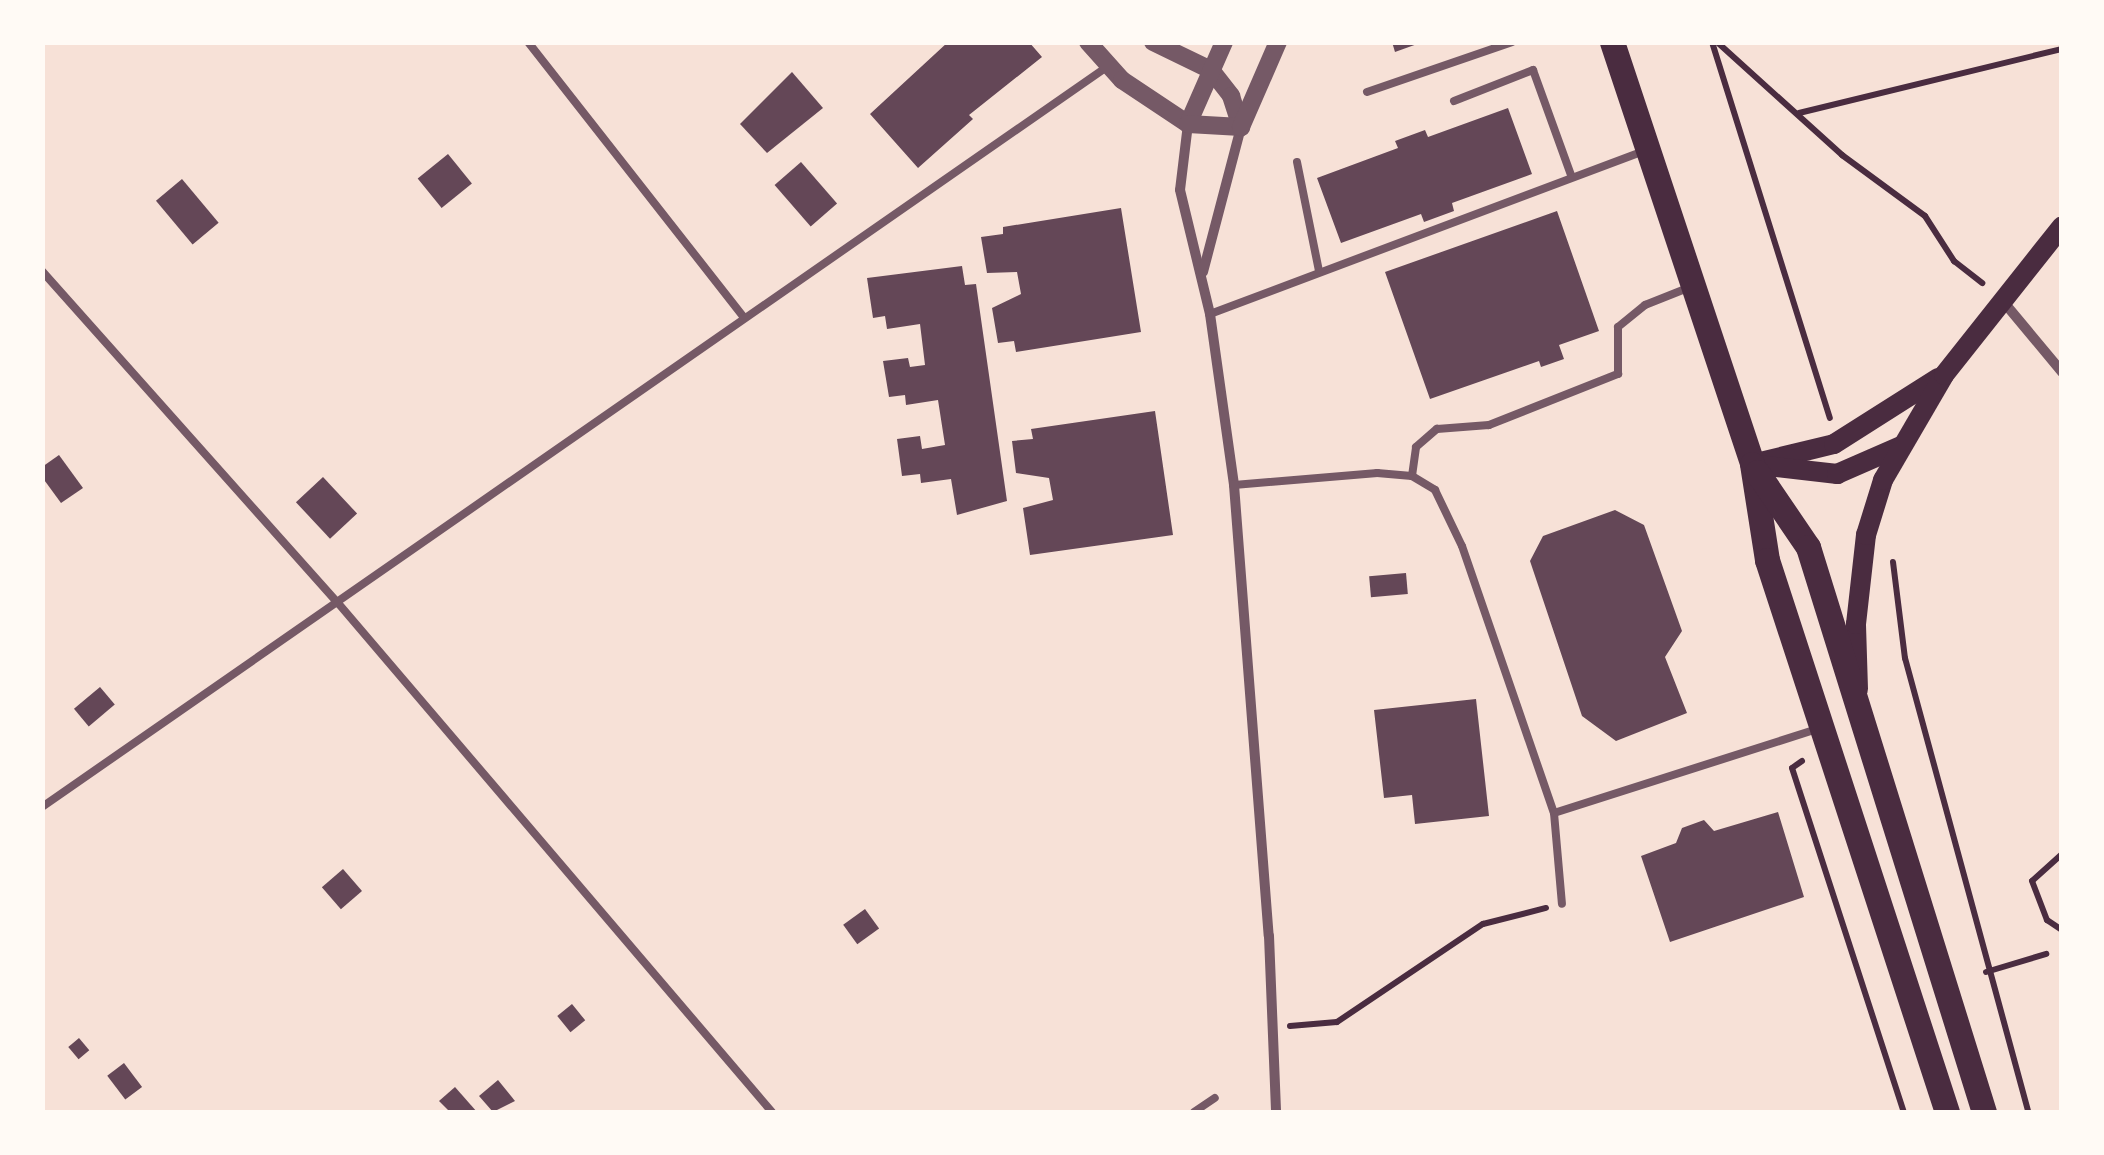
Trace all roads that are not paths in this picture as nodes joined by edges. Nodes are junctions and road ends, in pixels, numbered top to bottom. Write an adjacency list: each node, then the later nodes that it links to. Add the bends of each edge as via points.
1 (528, 42): 24 (lane)
2 (1088, 42): 8 (street)
3 (1153, 42): 9 (street)
4 (1224, 42): 9 (street)
5 (1278, 42): 13 (street)
6 (1512, 42): 10 (lane)
7 (1612, 42): 14 (main road)
8 (1108, 66): 12 (street); 24 (lane)
9 (1211, 70): 12 (street); 13 (street)
10 (1367, 92)
11 (1454, 100): 16 (lane, via 1533,70)
12 (1188, 124): 13 (street); 20 (street, via 1180,190)
13 (1241, 127): 20 (street)
14 (1645, 150): 16 (lane); 21 (main road)
15 (1297, 162): 19 (lane)
16 (1571, 174): 19 (lane)
17 (2062, 226): 22 (main road)
18 (42, 270): 31 (lane)
19 (1320, 271): 23 (lane)
20 (1202, 273): 23 (street)
21 (1693, 286): 28 (main road); 29 (lane, via 1645,305 1618,327 1618,374 1489,425 1437,429 1416,447)
22 (2002, 300): 25 (street); 26 (main road)
23 (1210, 314): 30 (street)
24 (744, 317): 31 (lane)
25 (2062, 372)
26 (1944, 375): 27 (main road); 28 (main road, via 1834,444)
27 (1901, 446): 28 (main road, via 1837,474); 32 (main road, via 1866,535 1856,624)
28 (1752, 464): 32 (main road, via 1808,547); 33 (main road, via 1767,560)
29 (1412, 476): 30 (lane); 35 (lane, via 1443,501)
30 (1234, 485): 40 (street)
31 (338, 602): 34 (lane); 38 (lane)
32 (1858, 698): 42 (main road)
33 (1825, 735): 35 (lane); 41 (main road)
34 (42, 807)
35 (1554, 813): 36 (lane)
36 (1562, 904)
37 (1215, 1098): 39 (lane)
38 (772, 1112)
39 (1194, 1112)
40 (1276, 1112)
41 (1947, 1112)
42 (1984, 1112)

